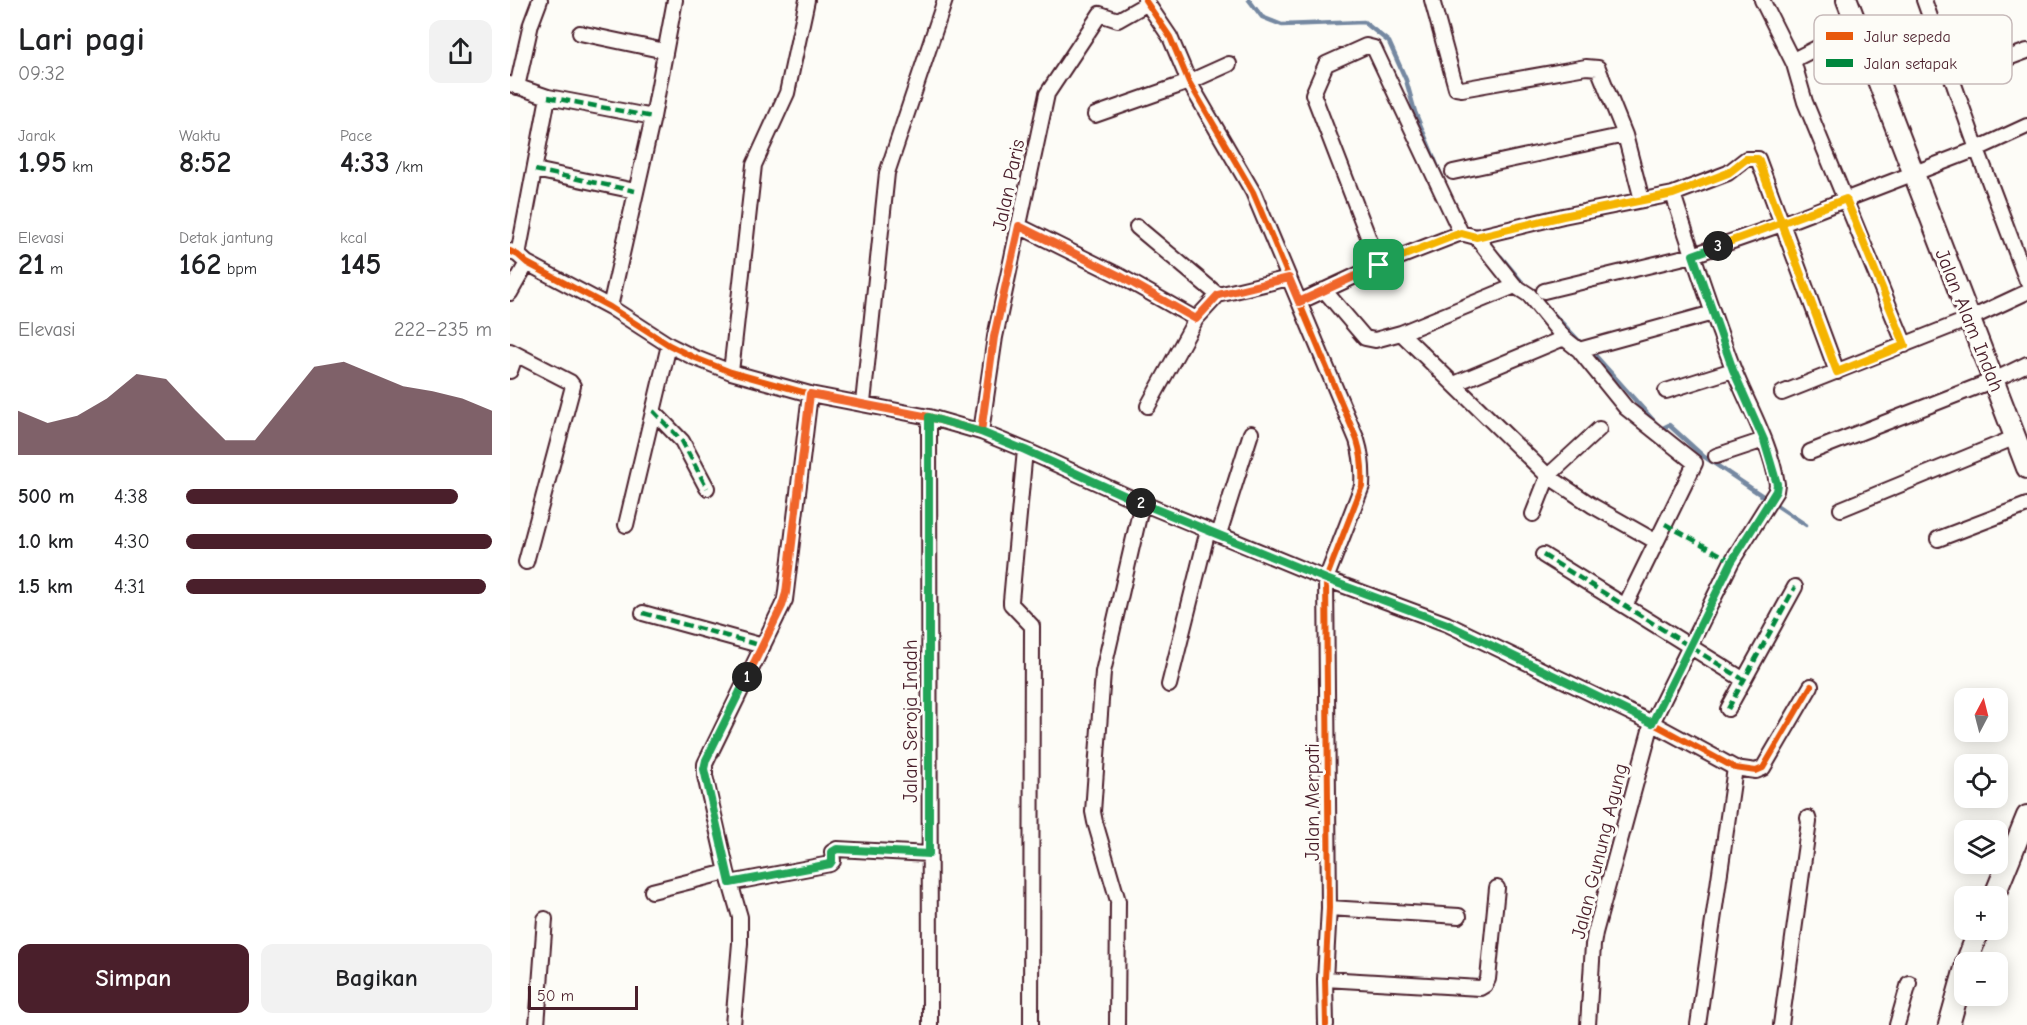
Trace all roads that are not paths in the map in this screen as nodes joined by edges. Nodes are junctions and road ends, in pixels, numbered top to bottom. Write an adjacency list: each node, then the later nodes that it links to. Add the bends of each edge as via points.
1 (540, 0): 22 (street)
2 (675, 0): 14 (street)
3 (807, 0): 66 (street, via 788,93 754,165)
4 (945, 0): 73 (street, via 887,173)
5 (1432, 0): 27 (street, via 1456,88 1598,68)
6 (1762, 0): 18 (street)
7 (1847, 0): 10 (street, Jalan Alam Indah)
8 (1924, 0): 11 (street)
9 (1146, 1): 19 (street, via 1173,42); 37 (street, Jalan Paris, via 1118,20 1100,14 1048,91)
10 (1853, 15)
11 (1929, 15)
12 (580, 33): 14 (street)
13 (1814, 49): 18 (street)
14 (666, 51): 25 (street)
15 (2027, 51): 16 (street)
16 (2012, 57)
17 (1229, 64): 19 (street)
18 (1794, 64): 34 (street, via 1805,102)
19 (1189, 82): 24 (street); 44 (street, via 1249,184)
20 (1879, 84): 31 (street, Jalan Alam Indah)
21 (1954, 84): 28 (street)
22 (513, 85): 23 (street)
23 (548, 96): 25 (street); 29 (street)
24 (1095, 115)
25 (653, 117): 32 (street)
26 (2027, 126): 28 (street)
27 (1625, 135): 30 (street); 35 (street)
28 (1977, 149): 31 (street); 45 (street)
29 (535, 170): 32 (street); 42 (street)
30 (1453, 172)
31 (1912, 173): 34 (street); 56 (street, Jalan Alam Indah)
32 (635, 191): 53 (street)
33 (1673, 194): 35 (street); 36 (street, via 1728,173 1746,159 1758,159); 41 (street, Jalan Gunung Agung)
34 (1846, 199): 36 (street); 60 (street)
35 (1642, 200): 40 (street)
36 (1782, 224): 41 (street); 67 (street)
37 (1019, 226): 55 (street); 78 (street, Jalan Paris, via 994,337)
38 (1137, 226): 51 (street)
39 (1461, 233): 40 (street); 43 (street); 43 (street, via 1374,48 1366,46 1326,64 1313,94)
40 (1476, 237): 46 (street)
41 (1693, 255): 48 (street); 54 (street, Jalan Gunung Agung)
42 (518, 257): 49 (street); 53 (street)
43 (1379, 265): 47 (street)
44 (1289, 278): 51 (street); 52 (street)
45 (2027, 281)
46 (1515, 286): 57 (street); 58 (street, via 1529,295)
47 (1324, 290): 52 (street); 57 (street, via 1365,338 1375,340)
48 (1544, 291)
49 (510, 292)
50 (2027, 292): 56 (street)
51 (1218, 295): 55 (street)
52 (1299, 302): 98 (street, via 1357,440 1363,472 1359,497)
53 (610, 307): 59 (street)
54 (1713, 313): 61 (street); 64 (street, Jalan Gunung Agung)
55 (1196, 319): 74 (street)
56 (1969, 319): 60 (street); 68 (street, Jalan Alam Indah)
57 (1401, 333): 69 (street)
58 (1564, 338): 61 (street); 69 (street)
59 (669, 345): 66 (street); 75 (street)
60 (1905, 345): 67 (street)
61 (1579, 350): 95 (street, via 1626,408 1695,463)
62 (513, 353): 65 (street); 97 (street, via 573,386)
63 (2027, 364): 68 (street)
64 (1733, 370): 70 (street); 81 (street, Jalan Gunung Agung)
65 (510, 371)
66 (731, 372): 72 (street)
67 (1837, 372): 71 (street)
68 (1994, 380): 80 (street, Jalan Alam Indah); 83 (street)
69 (1454, 384): 86 (street)
70 (1666, 391)
71 (1782, 393)
72 (810, 394): 73 (street); 103 (street, via 787,589)
73 (863, 403): 76 (street)
74 (1148, 406)
75 (653, 411): 87 (street, via 682,441); 92 (street)
76 (929, 417): 78 (street); 112 (street, Jalan Seroja Indah)
77 (1599, 429): 86 (street)
78 (981, 432): 82 (street)
79 (1251, 433): 93 (street)
80 (2016, 437): 85 (street, Jalan Alam Indah); 90 (street)
81 (1764, 440): 84 (street); 102 (street, Jalan Gunung Agung, via 1776,491 1732,561)
82 (1025, 450): 88 (street); 126 (street, via 1011,602 1032,626)
83 (1810, 452)
84 (1716, 456)
85 (2027, 468)
86 (1548, 476): 91 (street); 95 (street)
87 (707, 488)
88 (1142, 503): 93 (street); 127 (street, via 1102,672 1094,801 1095,822 1118,901)
89 (2027, 505): 94 (street)
90 (1841, 509)
91 (1533, 514)
92 (626, 525)
93 (1213, 532): 98 (street); 105 (street)
94 (1938, 539)
95 (1655, 541): 100 (street)
96 (1543, 555): 100 (street)
97 (526, 562)
98 (1326, 579): 108 (street, via 1447,624); 117 (street, Jalan Merpati)
99 (1795, 587): 104 (street)
100 (1625, 606): 102 (street)
101 (643, 613): 103 (street)
102 (1690, 645): 104 (street); 108 (street, Jalan Gunung Agung)
103 (763, 646): 113 (street, via 705,764)
104 (1744, 680): 107 (street)
105 (1168, 685)
106 (1811, 686): 109 (street, via 1763,768)
107 (1728, 709)
108 (1652, 723): 109 (street); 129 (street, Jalan Gunung Agung, via 1594,939)
109 (1735, 768): 130 (street)
110 (2027, 816): 114 (street)
111 (1808, 818): 131 (street)
112 (929, 854): 113 (street, via 837,849 832,852 830,864); 125 (street, Jalan Seroja Indah)
113 (729, 877): 116 (street); 124 (street, via 741,929)
114 (1998, 886)
115 (1497, 888): 120 (street, via 1488,979 1480,988)
116 (652, 891)
117 (1329, 908): 118 (street); 120 (street, Jalan Merpati)
118 (1459, 916)
119 (545, 919): 123 (street)
120 (1325, 979): 128 (street, Jalan Merpati)
121 (1909, 983): 132 (street)
122 (1954, 1006): 133 (street)
123 (537, 1025)
124 (733, 1025)
125 (930, 1025)
126 (1031, 1025)
127 (1117, 1025)
128 (1326, 1025)
129 (1588, 1025)
130 (1698, 1025)
131 (1781, 1025)
132 (1897, 1025)
133 (1949, 1025)

